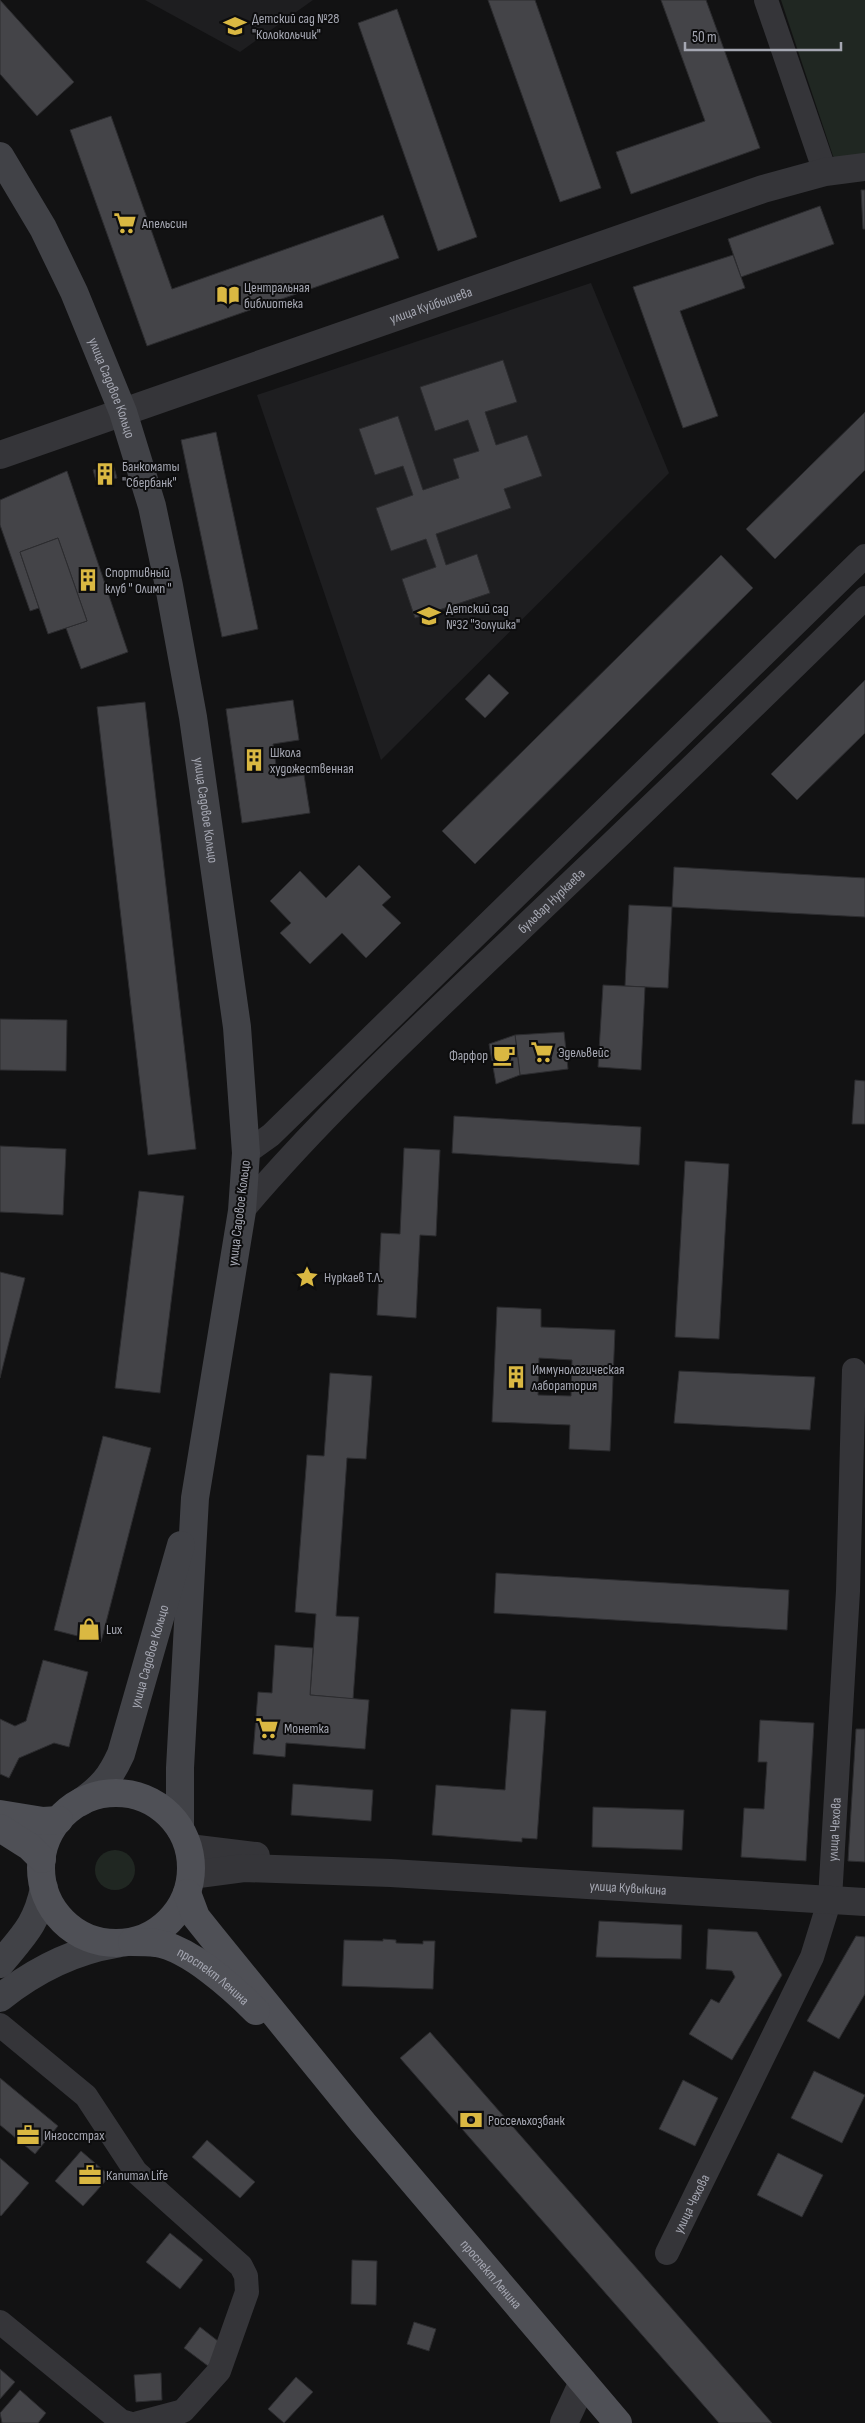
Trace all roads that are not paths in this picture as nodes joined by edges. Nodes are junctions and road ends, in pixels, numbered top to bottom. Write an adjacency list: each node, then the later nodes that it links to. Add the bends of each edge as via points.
1 (766, 0): 4 (street)
2 (0, 156): 5 (main road, улица Садовое Кольцо, via 43,228 74,292)
3 (865, 167): 4 (street, улица Куйбышева)
4 (825, 172): 5 (street, улица Куйбышева, via 763,189)
5 (123, 412): 6 (street, улица Куйбышева); 9 (main road, улица Садовое Кольцо, via 152,506 193,718 237,1027)
6 (0, 455)
7 (865, 556): 9 (street, бульвар Нуркаева, via 276,1130)
8 (865, 598): 10 (street, бульвар Нуркаева, via 405,1040)
9 (246, 1153): 10 (main road, улица Садовое Кольцо)
10 (242, 1211): 12 (main road, улица Садовое Кольцо)
11 (854, 1370): 22 (street, улица Чехова, via 848,1591)
12 (195, 1498): 13 (main road, улица Садовое Кольцо, via 121,1754 110,1776); 17 (main road, улица Садовое Кольцо, via 180,1768)
13 (81, 1802): 15 (main road); 17 (main road, via 116,1793 135,1796 168,1813)
14 (0, 1814): 15 (main road, via 43,1821)
15 (58, 1820): 18 (main road, via 45,1845)
16 (0, 1828): 18 (main road, via 30,1847)
17 (184, 1838): 19 (street, улица Кувыкина); 20 (main road)
18 (42, 1859): 21 (main road)
19 (391, 1873): 20 (street, улица Кувыкина, via 244,1868); 22 (street, улица Кувыкина)
20 (189, 1884): 24 (main road, via 172,1919 147,1937); 28 (main road, проспект Ленина, via 196,1917)
21 (44, 1888): 24 (main road, via 54,1910 71,1928 92,1939); 25 (main road, via 33,1924)
22 (830, 1899): 23 (street, улица Кувыкина); 29 (street, улица Чехова, via 812,1957)
23 (865, 1902)
24 (124, 1943): 26 (main road, via 96,1947 69,1956 25,1978); 28 (main road, проспект Ленина, via 158,1943 207,1969 245,2000)
25 (0, 1964)
26 (0, 1998)
27 (0, 2025): 33 (street, via 86,2096 136,2172 241,2266 246,2276 248,2292 219,2371 183,2411)
28 (364, 2124): 31 (main road, проспект Ленина)
29 (667, 2253)
30 (0, 2322): 32 (street, via 121,2422)
31 (583, 2382): 34 (street); 35 (main road, проспект Ленина)
32 (128, 2423)
33 (138, 2423)
34 (564, 2423)
35 (618, 2423)

